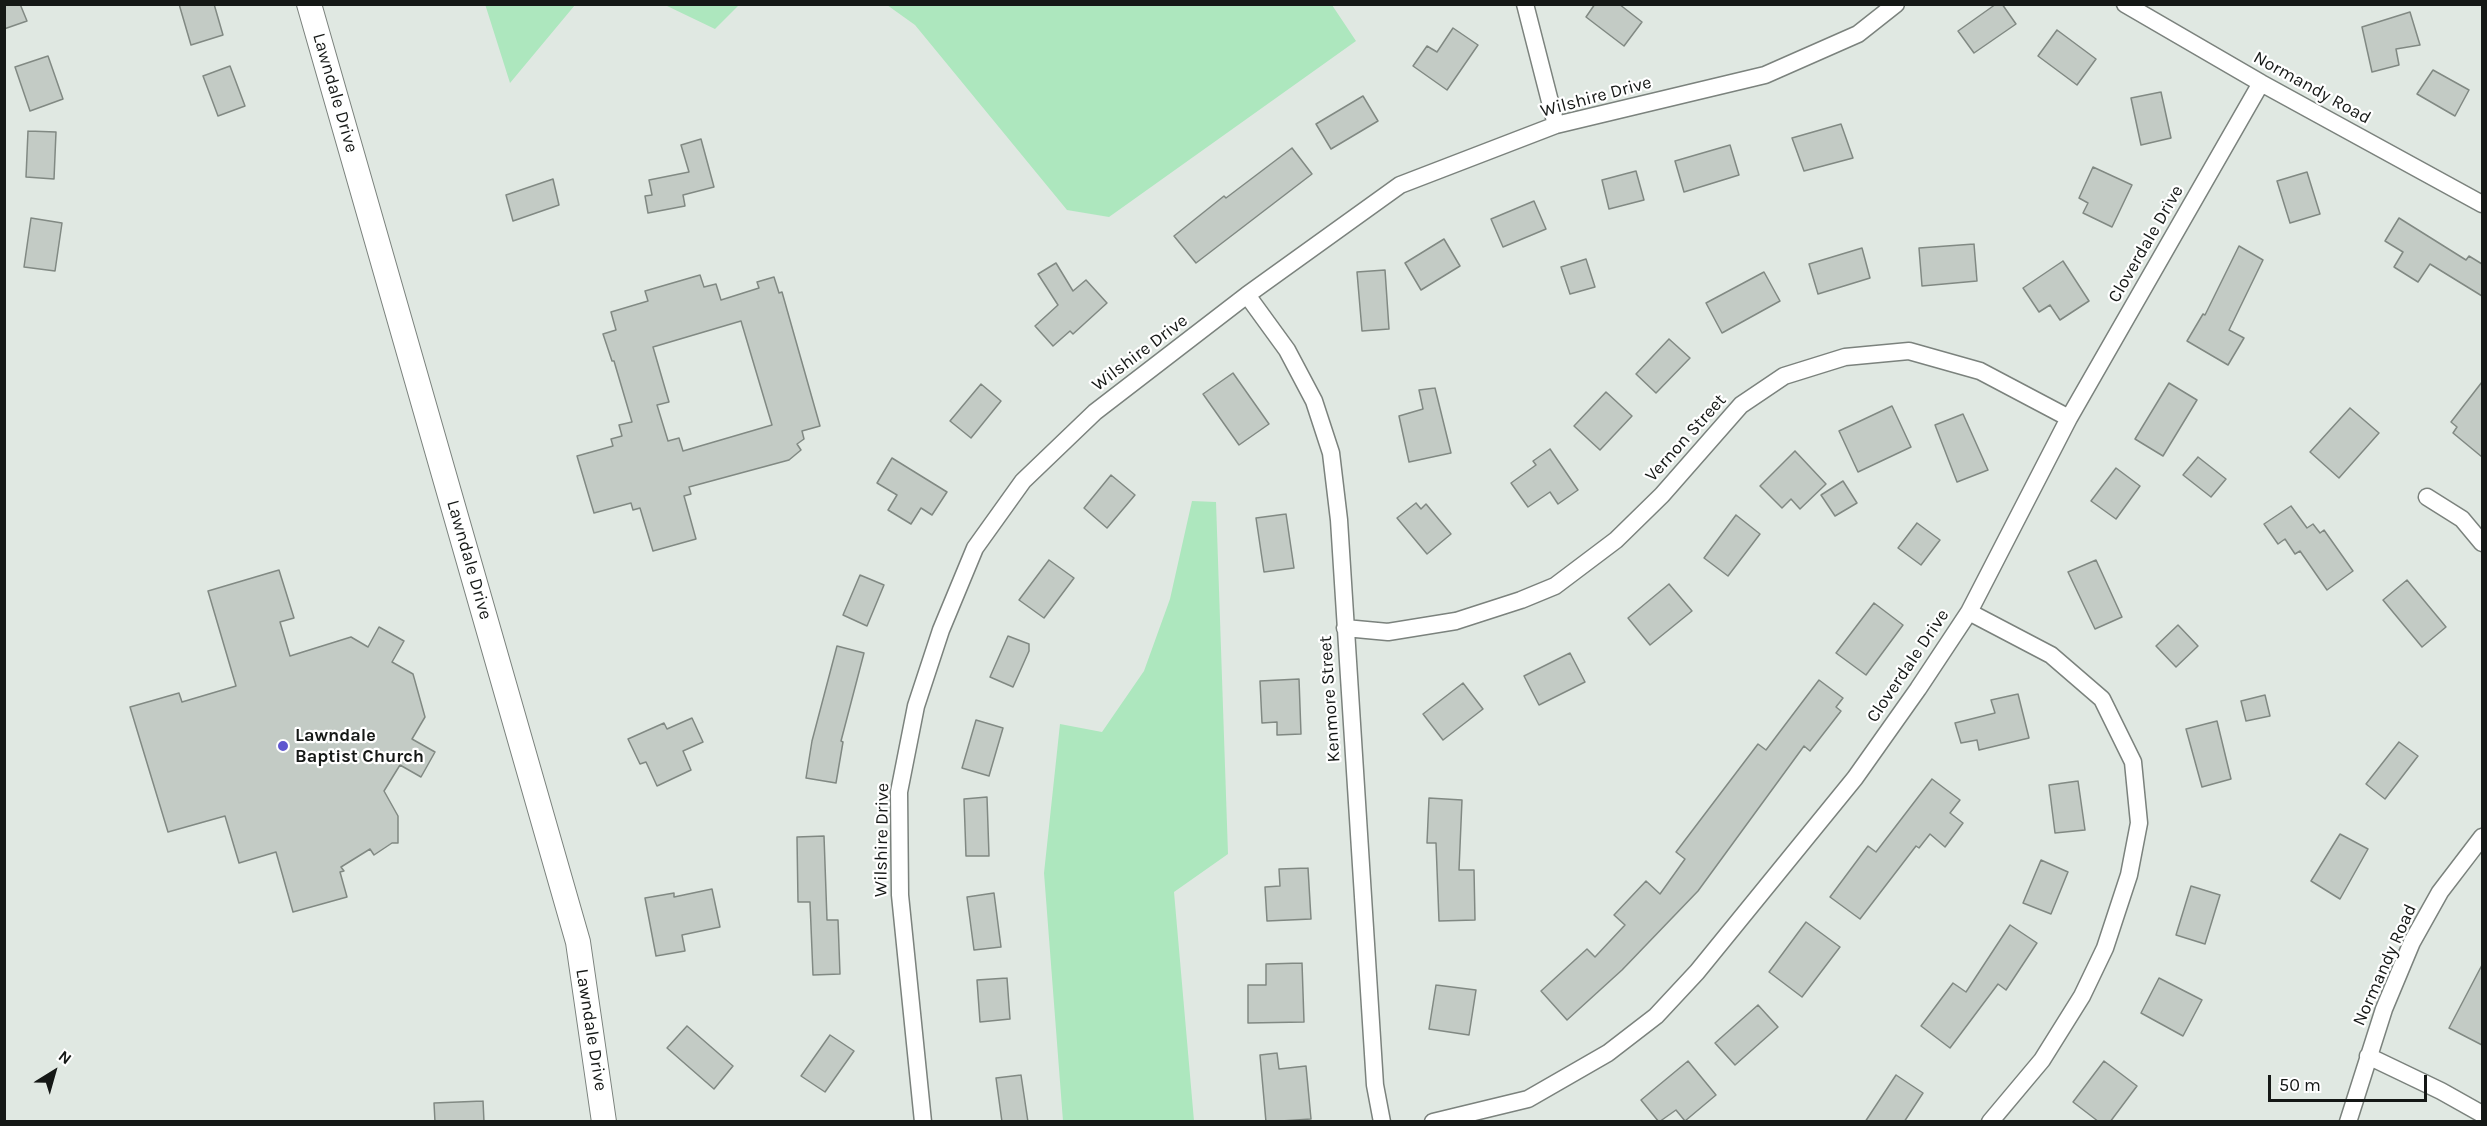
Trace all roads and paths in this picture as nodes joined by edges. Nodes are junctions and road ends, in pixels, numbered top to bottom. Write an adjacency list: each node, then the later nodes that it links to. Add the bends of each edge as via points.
1 (309, 4): 18 (main road, Lawndale Drive, via 578,942)
2 (1525, 4): 6 (street)
3 (1896, 4): 6 (street, Wilshire Drive, via 1858,34 1765,75)
4 (2125, 4): 5 (street, Normandy Road)
5 (2261, 83): 7 (street, Normandy Road); 9 (street, Cloverdale Drive)
6 (1556, 125): 8 (street, Wilshire Drive, via 1400,185)
7 (2482, 204)
8 (1247, 295): 13 (street, Kenmore Street, via 1287,350 1314,401 1331,453); 19 (street, Wilshire Drive, via 1095,412 1023,481 975,548 941,630 916,706 899,792 900,895)
9 (2069, 418): 12 (street, Cloverdale Drive); 13 (street, Vernon Street, via 1980,370 1909,351 1845,357 1784,376 1741,405 1662,495 1616,540 1555,586 1456,621 1388,632)
10 (2427, 497): 11 (street, via 2462,519)
11 (2482, 543)
12 (1969, 612): 17 (street, via 2051,655 2102,699 2133,762 2139,823 2129,875 2105,948 2082,996 2042,1060); 21 (street, Cloverdale Drive, via 1855,778 1697,972 1656,1016 1608,1053 1528,1099)
13 (1345, 628): 20 (street, Kenmore Street, via 1375,1085)
14 (2482, 837): 15 (street, Normandy Road, via 2440,891 2412,942)
15 (2368, 1056): 16 (street); 22 (street, Normandy Road)
16 (2482, 1114)
17 (1993, 1121)
18 (603, 1122)
19 (923, 1122)
20 (1382, 1122)
21 (1433, 1122)
22 (2348, 1122)

